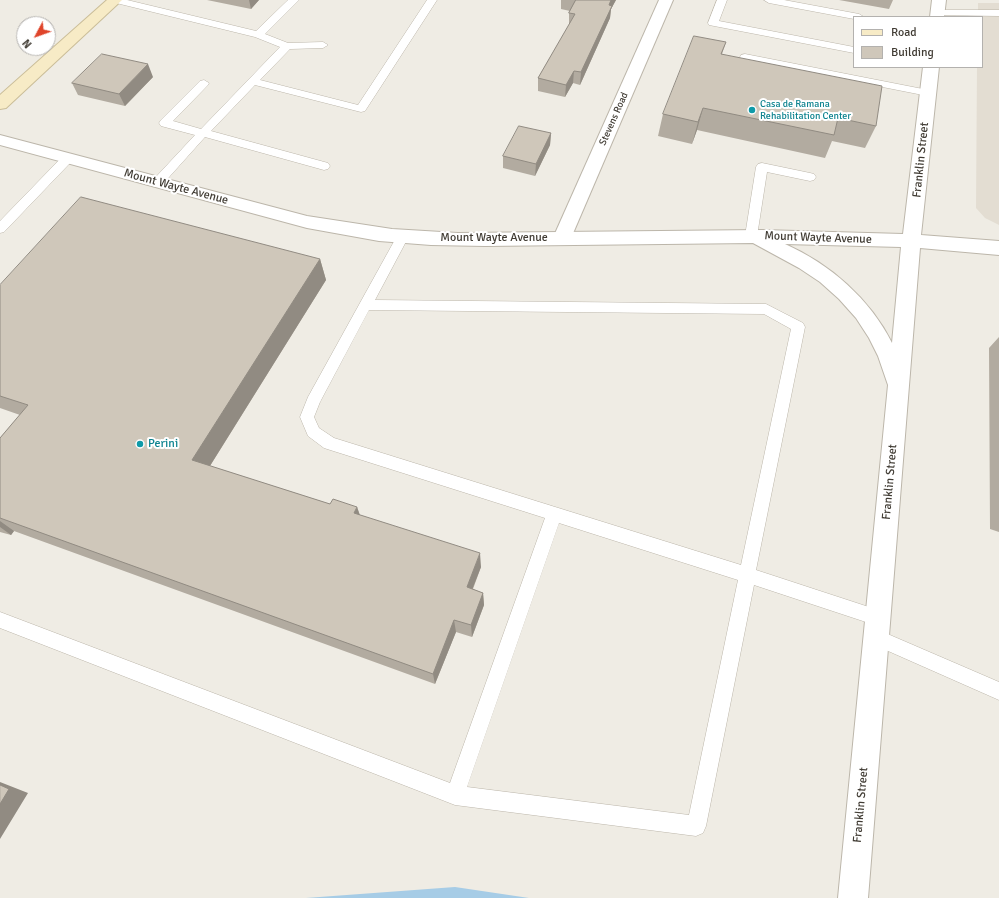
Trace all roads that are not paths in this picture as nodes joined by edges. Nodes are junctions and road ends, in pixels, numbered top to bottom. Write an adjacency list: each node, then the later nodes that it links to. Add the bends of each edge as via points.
1 (115, 0): 10 (lane); 19 (main road)
2 (294, 0): 10 (lane)
3 (432, 0): 16 (lane, via 361,109)
4 (666, 0): 29 (street, Stevens Road)
5 (722, 0): 13 (lane, via 713,23)
6 (769, 0): 9 (lane)
7 (938, 10): 8 (lane)
8 (999, 13)
9 (854, 16)
10 (258, 35): 12 (lane)
11 (323, 45): 12 (lane)
12 (287, 46): 16 (lane)
13 (853, 50)
14 (744, 56): 18 (lane)
15 (931, 68): 18 (street, Franklin Street)
16 (253, 81): 20 (lane)
17 (204, 83): 20 (lane, via 165,123)
18 (928, 93): 30 (street, Franklin Street)
19 (0, 104)
20 (203, 133): 23 (lane); 25 (lane)
21 (0, 140): 22 (street, Mount Wayte Avenue)
22 (68, 158): 25 (street, Mount Wayte Avenue); 26 (lane)
23 (324, 166)
24 (810, 177): 28 (lane, via 762,167)
25 (158, 182): 27 (street, Mount Wayte Avenue, via 307,222 354,231)
26 (0, 229)
27 (403, 236): 29 (street, Mount Wayte Avenue, via 498,240); 32 (lane)
28 (751, 236): 29 (street, Mount Wayte Avenue); 30 (street, Mount Wayte Avenue); 33 (street, via 800,260 852,299 881,343 891,365)
29 (562, 238)
30 (911, 241): 31 (street, Mount Wayte Avenue); 33 (street, Franklin Street)
31 (999, 248)
32 (366, 305): 34 (lane, via 313,401 307,417 313,432 329,443); 35 (lane, via 766,309 798,327)
33 (898, 392): 37 (street, Franklin Street)
34 (554, 514): 35 (lane); 39 (lane)
35 (747, 575): 37 (lane); 39 (lane, via 696,826)
36 (0, 620): 39 (lane)
37 (877, 627): 38 (lane); 40 (street, Franklin Street)
38 (999, 691)
39 (456, 795)
40 (853, 898)

